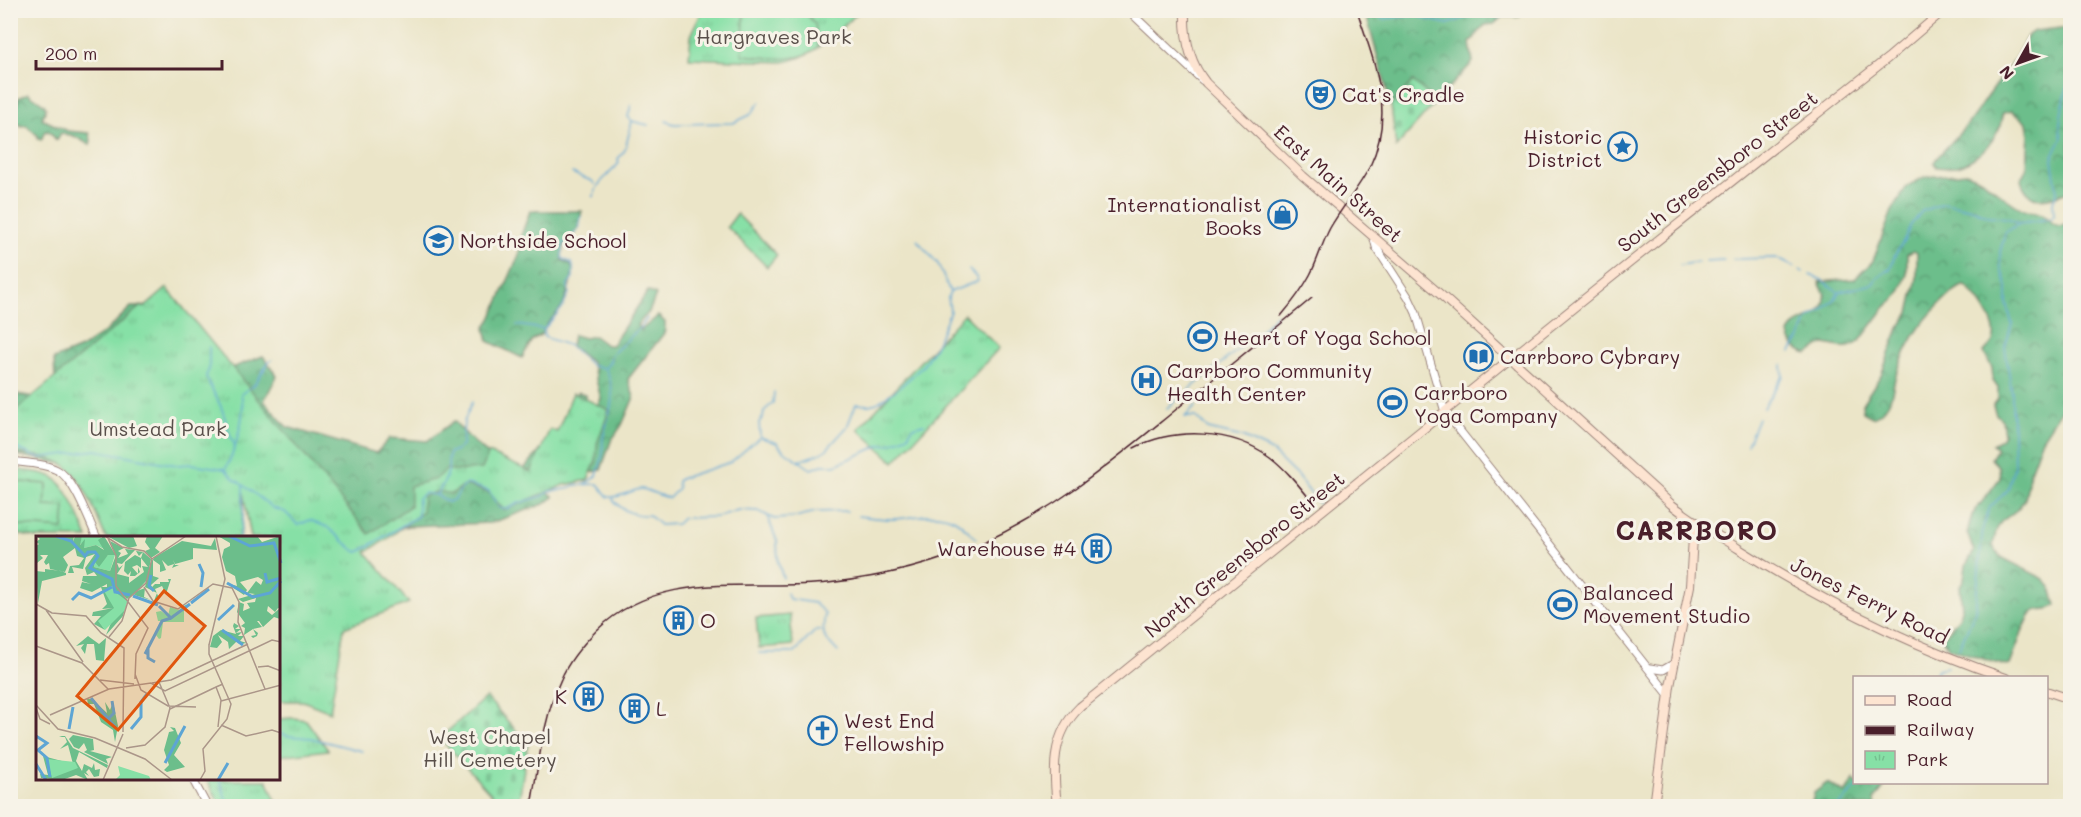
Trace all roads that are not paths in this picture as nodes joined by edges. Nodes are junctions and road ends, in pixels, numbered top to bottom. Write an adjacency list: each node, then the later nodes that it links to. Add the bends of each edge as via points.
1 (1128, 10): 4 (street)
2 (1185, 10): 4 (main road, East Main Street, via 1187,45 1196,70)
3 (1944, 10): 6 (main road, South Greensboro Street)
4 (1206, 83): 5 (main road, East Main Street)
5 (1374, 239): 6 (main road, East Main Street); 7 (street, via 1416,313)
6 (1510, 358): 7 (main road, North Greensboro Street); 9 (main road, East Main Street)
7 (1445, 412): 12 (street); 19 (main road, North Greensboro Street, via 1072,715 1058,738 1055,753)
8 (10, 461): 10 (street, via 63,473)
9 (1694, 521): 11 (main road, via 1691,584); 13 (main road, Jones Ferry Road, via 1776,573 1856,615 1937,653)
10 (96, 536)
11 (1675, 663): 12 (street, via 1662,670); 15 (main road)
12 (1648, 667): 15 (street)
13 (2000, 676)
14 (2048, 692): 16 (main road)
15 (1669, 694): 20 (main road)
16 (2070, 699)
17 (194, 781): 18 (street)
18 (207, 807)
19 (1057, 807)
20 (1654, 807)

